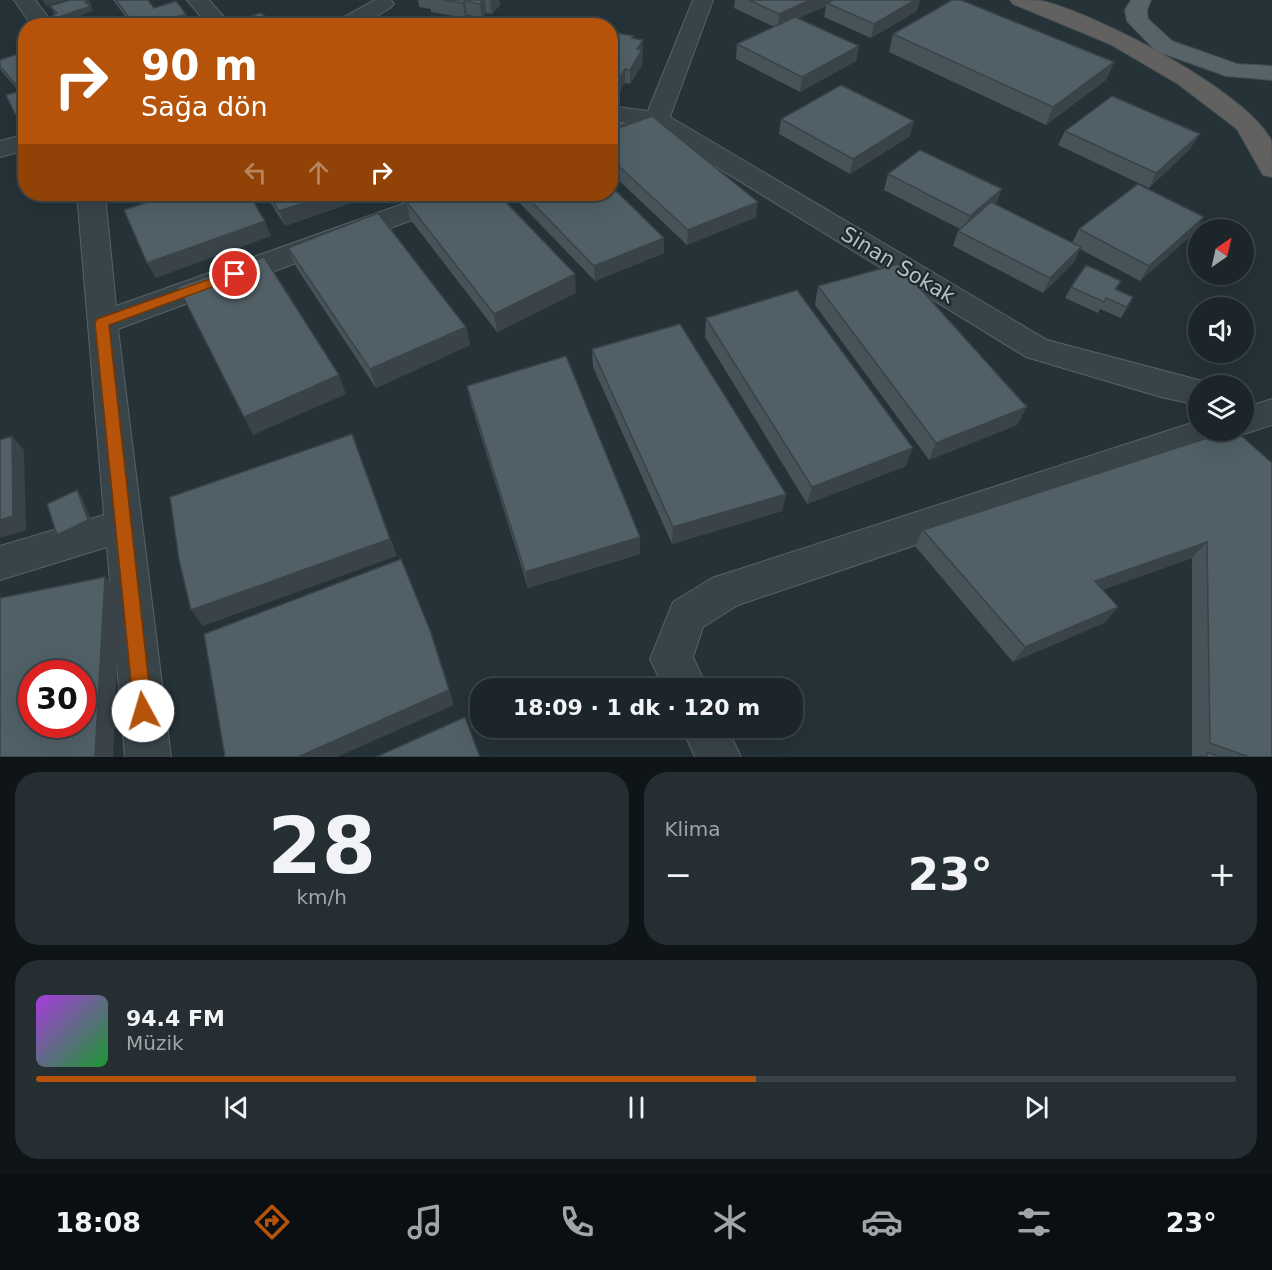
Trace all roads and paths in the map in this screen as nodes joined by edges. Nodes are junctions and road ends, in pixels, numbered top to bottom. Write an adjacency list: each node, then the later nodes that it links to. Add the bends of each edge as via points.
1 (24, 0): 7 (street)
2 (197, 0): 8 (street)
3 (703, 0): 13 (street)
4 (1020, 0): 17 (highway, via 1079,21 1179,72 1249,128)
5 (1141, 0): 11 (main road, via 1136,10 1138,21 1164,46 1234,71)
6 (385, 2): 9 (street); 10 (street)
7 (38, 18)
8 (214, 18)
9 (358, 18)
10 (380, 18)
11 (1272, 72)
12 (618, 114): 13 (street, Sinan Sokak)
13 (657, 120): 14 (street); 21 (street, Sinan Sokak, via 1037,348)
14 (618, 134)
15 (18, 144): 16 (street)
16 (0, 149)
17 (1272, 169)
18 (92, 201): 20 (street)
19 (437, 201): 20 (street)
20 (102, 323): 27 (street)
21 (1188, 390)
22 (1254, 402): 23 (street)
23 (1272, 406)
24 (1272, 412): 25 (street)
25 (1254, 418)
26 (1188, 439): 29 (street, via 726,591 687,615 671,658)
27 (123, 526): 28 (street); 31 (street)
28 (0, 564)
29 (681, 678)
30 (709, 738): 32 (street)
31 (148, 757)
32 (718, 757)

